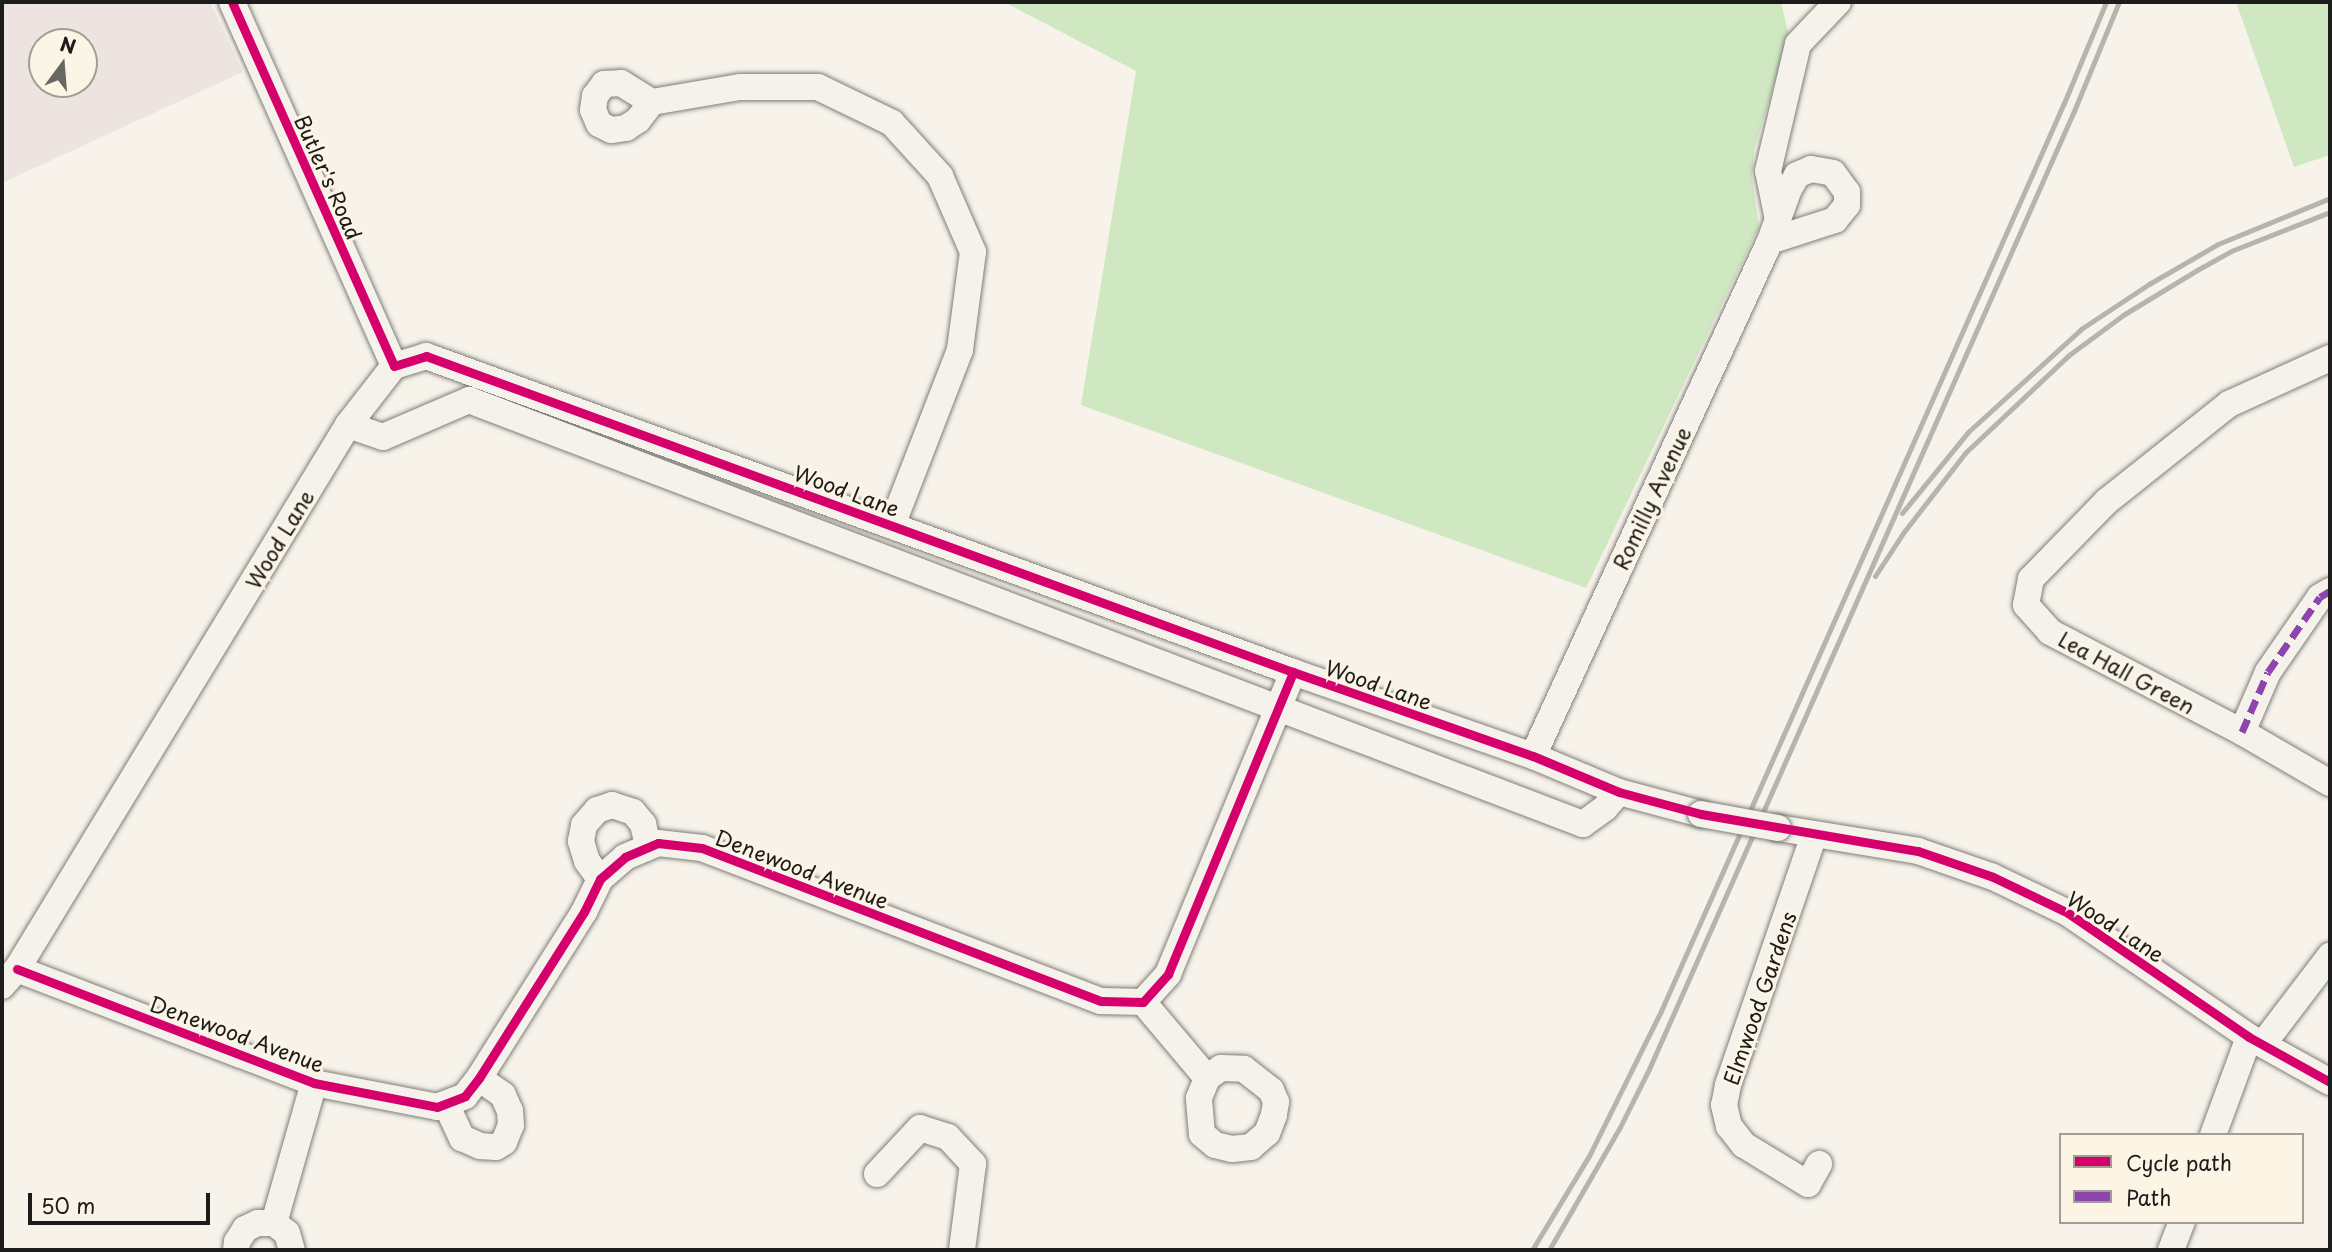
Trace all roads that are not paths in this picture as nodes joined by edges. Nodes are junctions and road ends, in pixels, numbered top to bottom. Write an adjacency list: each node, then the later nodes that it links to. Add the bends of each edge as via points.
1 (232, 2): 5 (street, Butler's Road)
2 (1838, 2): 12 (street, Romilly Avenue, via 1798,44 1768,171 1774,231)
3 (652, 102): 7 (street, via 740,87 818,87 892,123 940,176 974,252 960,350)
4 (2330, 358): 11 (street, Lea Hall Green, via 2229,404 2107,501 2031,579 2026,605 2050,632)
5 (394, 366): 6 (street, Wood Lane); 7 (street, Wood Lane, via 426,356)
6 (348, 425): 10 (street, via 383,437 469,400); 19 (street, Wood Lane)
7 (892, 526): 9 (street, Wood Lane)
8 (2330, 591): 11 (street, via 2320,597 2268,673)
9 (1293, 672): 10 (street); 12 (street, Wood Lane)
10 (1279, 707): 14 (street, via 1583,824); 20 (street, via 1168,974)
11 (2242, 732): 13 (street, Lea Hall Green)
12 (1533, 756): 14 (street, Wood Lane)
13 (2330, 783)
14 (1619, 792): 15 (street, Wood Lane, bridge, via 1701,814)
15 (1814, 835): 21 (street, Wood Lane, via 1918,851 1993,877 2068,913); 28 (street, Elmwood Gardens, via 1724,1105 1729,1126 1744,1145 1808,1184)
16 (648, 846): 17 (street, Denewood Avenue, via 625,857); 17 (street, via 643,824 634,812 612,805 597,810 584,825 581,841 587,861); 20 (street, Denewood Avenue, via 702,848 1101,1001)
17 (600, 878): 22 (street, Denewood Avenue, via 584,912)
18 (2330, 956): 21 (street)
19 (9, 978): 25 (street, Denewood Avenue)
20 (1143, 1002): 23 (street)
21 (2256, 1041): 24 (street, Wood Lane); 27 (street)
22 (479, 1078): 26 (street, Denewood Avenue, via 465,1096); 26 (street, via 503,1095 510,1111 511,1125 504,1142 496,1147 480,1146 462,1138)
23 (1207, 1078)
24 (2330, 1082)
25 (314, 1083): 26 (street, Denewood Avenue, via 437,1107); 30 (street)
26 (446, 1104)
27 (2214, 1133)
28 (1819, 1164)
29 (877, 1174): 34 (street, via 922,1120 948,1137 973,1164)
30 (274, 1223): 32 (street, via 244,1228); 33 (street, via 287,1233)
31 (2181, 1224): 35 (street)
32 (236, 1250)
33 (292, 1250)
34 (962, 1250)
35 (2171, 1250)

